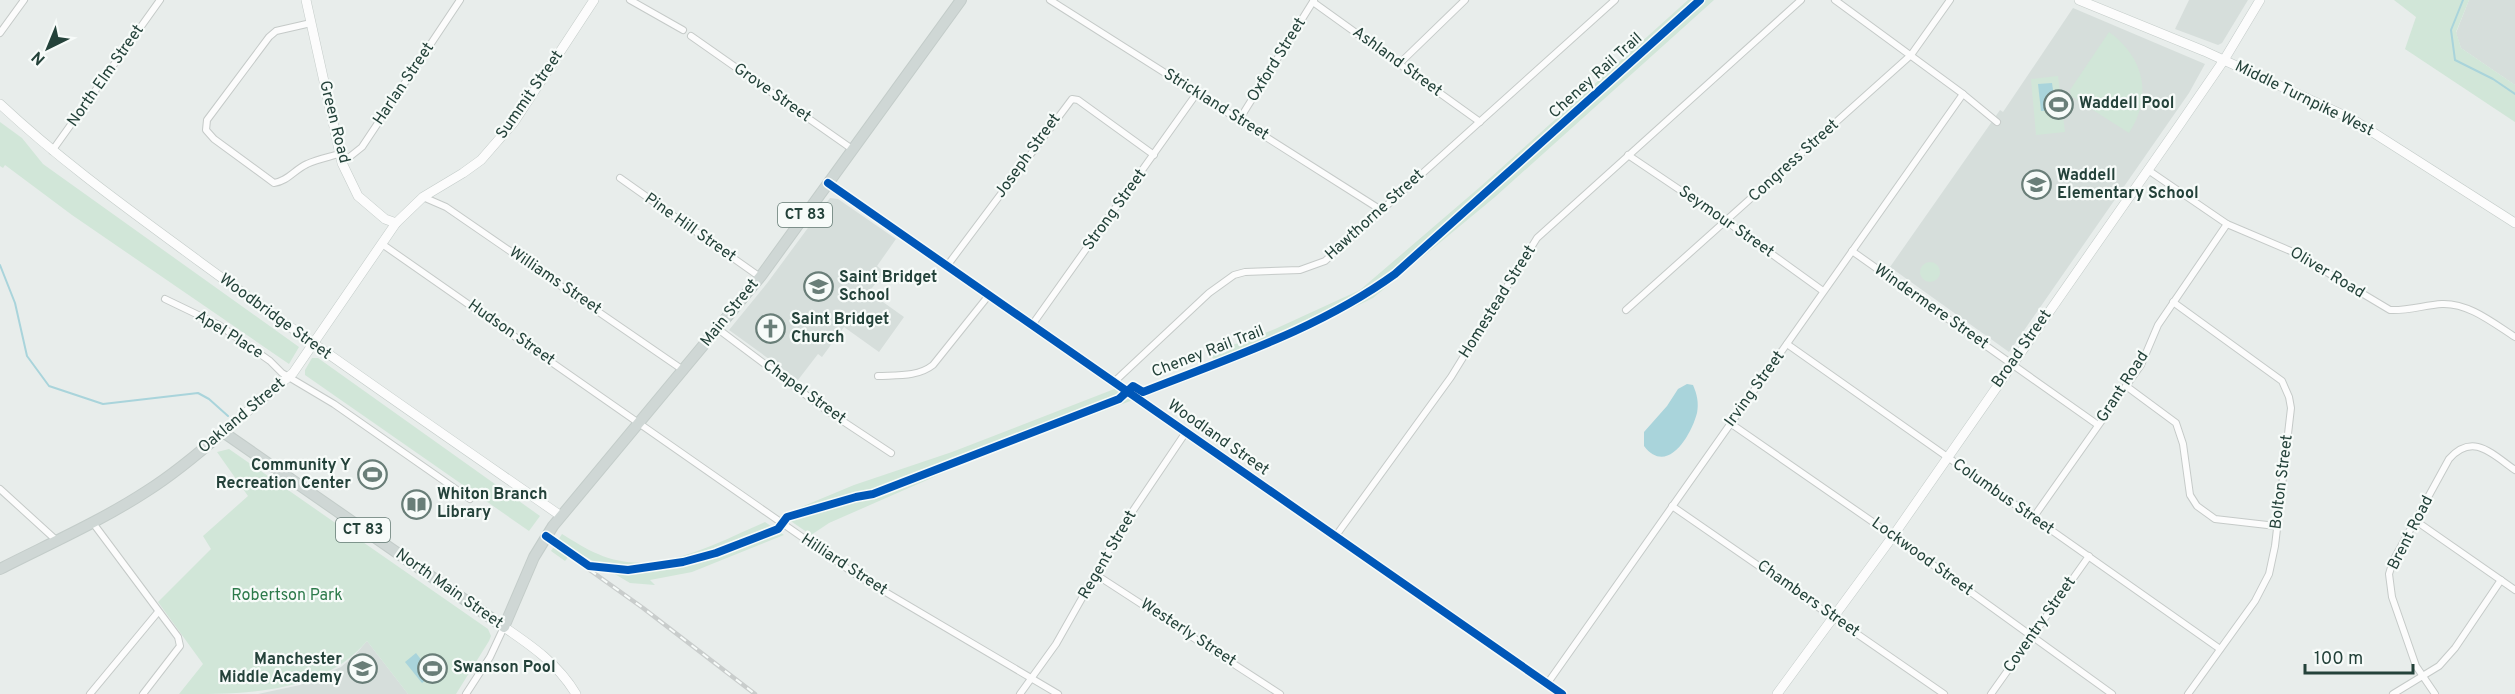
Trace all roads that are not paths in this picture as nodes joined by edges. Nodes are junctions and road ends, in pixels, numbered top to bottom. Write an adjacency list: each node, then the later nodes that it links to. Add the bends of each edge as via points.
1 (24, 0): 19 (street)
2 (160, 0): 31 (street, North Elm Street)
3 (460, 0): 34 (street, Harlan Street, via 362,147)
4 (594, 0): 38 (street, Summit Street, via 500,141 463,173)
5 (630, 0): 18 (street)
6 (961, 0): 30 (main road, Main Street / CT 83)
7 (1050, 0): 24 (street, Strickland Street)
8 (1465, 0): 23 (street)
9 (1615, 0): 28 (street, Hawthorne Street)
10 (1801, 0): 33 (street, Homestead Street)
11 (1835, 0): 21 (street)
12 (1950, 0): 21 (street, Congress Street)
13 (2079, 0): 22 (street, Middle Turnpike West)
14 (2260, 0): 22 (street, Broad Street)
15 (309, 1): 17 (street, Green Road)
16 (1314, 1): 23 (street, Ashland Street); 27 (street, Oxford Street)
17 (311, 23): 34 (street, Green Road); 34 (street, via 276,31 268,37 207,120 206,130 274,183 285,181 309,163)
18 (683, 30)
19 (0, 33)
20 (691, 36): 30 (street, Grove Street)
21 (1911, 55): 25 (street); 40 (street, Congress Street)
22 (2224, 60): 35 (street, Broad Street); 43 (street, Middle Turnpike West, via 2352,119)
23 (1400, 63): 28 (street, Ashland Street)
24 (1197, 93): 27 (street, Strickland Street); 32 (street, Strong Street)
25 (1963, 94): 29 (street); 45 (street, Irving Street)
26 (0, 104): 31 (street, Woodbridge Street)
27 (1239, 120): 39 (street, Strickland Street)
28 (1480, 122): 39 (street, Hawthorne Street)
29 (1996, 122)
30 (852, 150): 37 (main road, Main Street / CT 83)
31 (52, 152): 56 (street, Woodbridge Street)
32 (1154, 155): 46 (street, Joseph Street, via 1072,99); 53 (street, Strong Street)
33 (1628, 155): 40 (street, Seymour Street); 81 (street, Homestead Street, via 1537,238 1451,377)
34 (341, 158): 41 (street, Green Road, via 358,196 385,219)
35 (2148, 170): 42 (street, Oliver Road); 58 (street, Broad Street)
36 (620, 178): 47 (street, Pine Hill Street)
37 (828, 183): 46 (street, Woodland Street); 47 (main road, Main Street / CT 83)
38 (423, 197): 41 (street, Oakland Street); 59 (street, Williams Street, via 446,207)
39 (1381, 210): 62 (street, Hawthorne Street, via 1325,261 1300,270 1245,272 1223,281)
40 (1726, 221): 48 (street, Seymour Street); 52 (street, Congress Street)
41 (396, 223): 44 (street, Oakland Street)
42 (2227, 224): 51 (street, Grant Road); 55 (street, Oliver Road, via 2293,252 2390,310 2459,306)
43 (2515, 224)
44 (382, 244): 56 (street, Oakland Street); 64 (street, Hudson Street)
45 (1852, 251): 48 (street, Irving Street); 58 (street, Windermere Street)
46 (947, 266): 49 (street, Woodland Street)
47 (760, 277): 54 (main road, Main Street / CT 83)
48 (1823, 291): 57 (street, Irving Street)
49 (989, 295): 53 (street, Woodland Street); 60 (street, via 927,370)
50 (165, 299): 61 (street, Apel Place, via 219,325)
51 (2173, 302): 63 (street, Grant Road); 79 (street, Bolton Street, via 2268,369 2286,388 2291,408)
52 (1626, 310)
53 (1032, 325): 62 (street, Woodland Street)
54 (718, 329): 59 (main road, Main Street / CT 83); 69 (street, Chapel Street)
55 (2515, 337)
56 (312, 344): 61 (street, Oakland Street); 75 (street, Woodbridge Street)
57 (1787, 344): 65 (street, Irving Street); 70 (street, Columbus Street)
58 (2012, 364): 66 (street, Windermere Street); 70 (street, Broad Street)
59 (683, 370): 64 (main road, Main Street / CT 83)
60 (878, 376)
61 (289, 377): 67 (street, Oakland Street); 73 (street, Apel Place)
62 (1114, 382): 68 (street, Woodland Street)
63 (2126, 386): 66 (street, Grant Road); 79 (street, via 2176,423 2181,432 2190,495 2197,506 2215,519)
64 (639, 422): 75 (main road, Main Street / CT 83); 94 (street, Hilliard Street, via 855,574)
65 (1730, 423): 74 (street, Irving Street); 80 (street, Lockwood Street)
66 (2098, 425): 76 (street, Grant Road)
67 (224, 432): 78 (main road, Oakland Street, via 183,466); 90 (main road, North Main Street / CT 83)
68 (1186, 432): 81 (street, Woodland Street); 85 (street, Regent Street)
69 (891, 453)
70 (1947, 457): 76 (street, Columbus Street); 80 (street, Broad Street)
71 (2515, 470): 77 (street, Brent Road, via 2483,448 2464,446 2450,459)
72 (0, 489): 82 (street)
73 (470, 499)
74 (1672, 506): 89 (street, Chambers Street); 95 (street, Irving Street)
75 (561, 516): 90 (main road, Main Street / CT 83, via 535,555)
76 (2033, 518): 83 (street, Columbus Street)
77 (2416, 521): 86 (street); 93 (street, Brent Road, via 2393,561 2389,585)
78 (93, 523): 82 (main road, Oakland Street); 88 (street)
79 (2277, 526): 92 (street, Bolton Street, via 2264,587)
80 (1893, 536): 89 (street, Broad Street); 91 (street, Lockwood Street)
81 (1335, 537): 95 (street, Woodland Street)
82 (56, 540): 84 (main road, Oakland Street)
83 (2089, 556): 91 (street, Coventry Street); 92 (street, Columbus Street)
84 (0, 569)
85 (1095, 574): 94 (street, Regent Street); 102 (street, Westerly Street)
86 (2501, 580): 87 (street); 93 (street, via 2455,648 2439,666)
87 (2515, 590)
88 (158, 612): 96 (street); 97 (street, via 178,637 180,646)
89 (1833, 616): 104 (street, Broad Street); 105 (street, Chambers Street)
90 (504, 627): 98 (street); 99 (street, North Main Street, via 546,657)
91 (2032, 637): 106 (street, Coventry Street); 107 (street, Lockwood Street)
92 (2220, 649): 108 (street, Bolton Street)
93 (2421, 676): 109 (street); 110 (street, Brent Road)
94 (1032, 679): 100 (street, Regent Street); 101 (street, Hilliard Street)
95 (1547, 684): 103 (street, Woodland Street)
96 (90, 694)
97 (143, 694)
98 (466, 694)
99 (576, 694)
100 (1020, 694)
101 (1058, 694)
102 (1280, 694)
103 (1562, 694)
104 (1777, 694)
105 (1944, 694)
106 (1991, 694)
107 (2112, 694)
108 (2188, 694)
109 (2393, 694)
110 (2435, 694)

